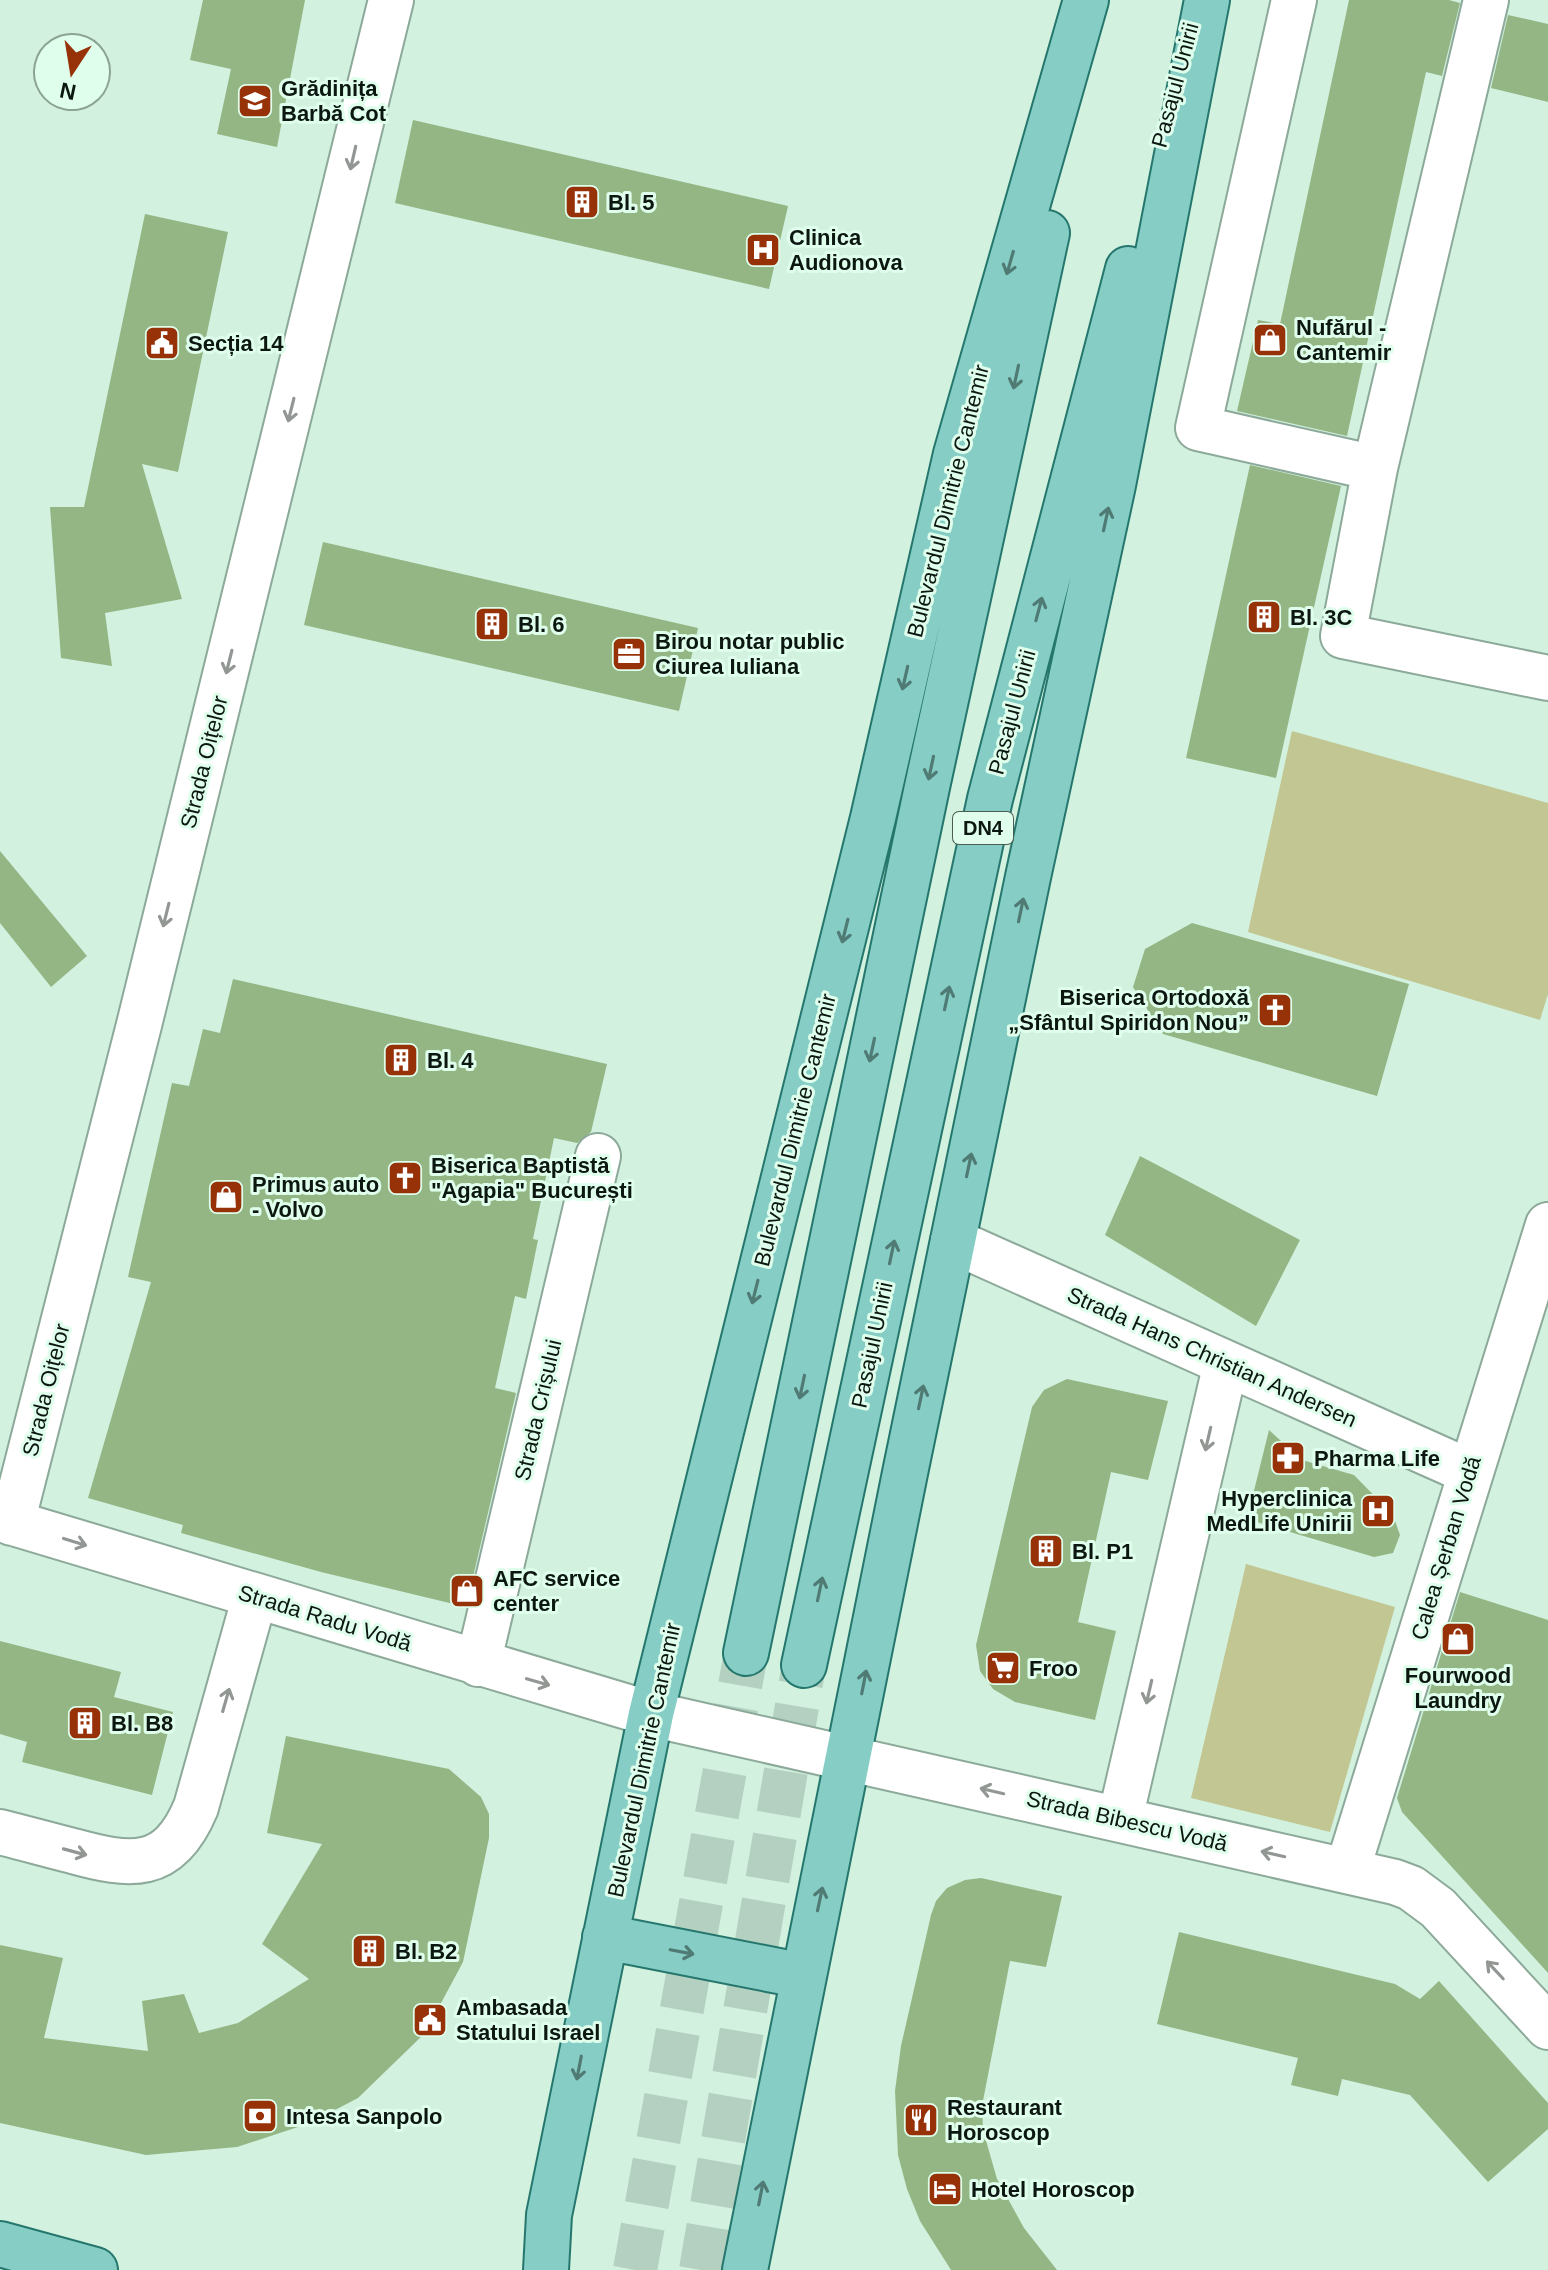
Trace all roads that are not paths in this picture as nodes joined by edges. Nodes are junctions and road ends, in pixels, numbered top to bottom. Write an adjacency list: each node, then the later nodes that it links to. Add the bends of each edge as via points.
1 (391, 0): 15 (street, Strada Oițelor, one-way to 15, via 136,1037)
2 (1086, 0): 20 (main road, Bulevardul Dimitrie Cantemir, one-way to 20, via 956,454 873,818)
3 (1097, 0): 17 (main road, DN4, one-way to 17)
4 (1198, 0): 19 (main road, Pasajul Unirii / DN4, one-way to 4, via 990,799)
5 (1207, 0): 12 (main road, one-way to 5, via 1116,469)
6 (1294, 0): 8 (street, via 1198,428)
7 (1486, 0): 8 (street)
8 (1375, 468): 9 (street, via 1343,636)
9 (1548, 678)
10 (598, 1156): 18 (street, Strada Crișului)
11 (1548, 1225): 14 (street, Calea Șerban Vodă)
12 (953, 1241): 13 (street, Strada Hans Christian Andersen); 21 (main road, one-way to 12)
13 (1226, 1363): 14 (street, Strada Hans Christian Andersen); 22 (street, one-way to 22)
14 (1470, 1472): 24 (street, Calea Șerban Vodă)
15 (6, 1521): 16 (street, Strada Radu Vodă, one-way to 16)
16 (255, 1596): 18 (street, Strada Radu Vodă); 23 (street, one-way to 16, via 124,1863 144,1862 179,1840 196,1807)
17 (746, 1653)
18 (478, 1664): 20 (street, Strada Radu Vodă, one-way to 20)
19 (804, 1665)
20 (651, 1714): 21 (street, Strada Bibescu Vodă); 25 (main road, Bulevardul Dimitrie Cantemir)
21 (848, 1758): 22 (street, Strada Bibescu Vodă, one-way to 21); 26 (main road, one-way to 21)
22 (1120, 1819): 24 (street, Strada Bibescu Vodă, one-way to 22)
23 (0, 1832)
24 (1347, 1871): 27 (street, Strada Bibescu Vodă, one-way to 24, via 1426,1897 1395,1882)
25 (605, 1937): 26 (main road, one-way to 26); 30 (main road, Bulevardul Dimitrie Cantemir, one-way to 30, via 549,2215)
26 (804, 1976): 31 (main road, one-way to 26)
27 (1548, 2027)
28 (0, 2244): 29 (main road)
29 (95, 2270)
30 (546, 2270)
31 (745, 2270)

